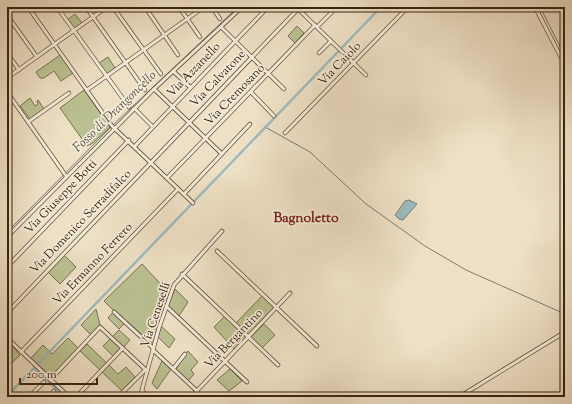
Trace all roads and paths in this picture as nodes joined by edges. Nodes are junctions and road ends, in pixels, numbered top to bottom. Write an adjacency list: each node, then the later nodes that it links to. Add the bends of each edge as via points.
1 (28, 7): 27 (street)
2 (57, 7): 22 (street)
3 (86, 7): 17 (street)
4 (107, 7): 17 (street)
5 (114, 7): 28 (street)
6 (145, 7): 23 (street)
7 (179, 7): 18 (street)
8 (204, 7): 18 (street)
9 (212, 7): 19 (street)
10 (242, 7): 21 (street)
11 (268, 7): 25 (street, Via Azzanello)
12 (337, 7): 20 (street, Via Cremosano)
13 (408, 7): 35 (street, Via Caiolo)
14 (535, 7): 36 (street)
15 (297, 8): 20 (street); 33 (street, Via Calvatone)
16 (7, 15): 32 (street)
17 (93, 17): 22 (street); 34 (street)
18 (187, 18): 23 (street); 24 (street)
19 (220, 19)
20 (316, 26): 26 (street); 39 (street, Via Cremosano)
21 (221, 27): 25 (street); 38 (street)
22 (74, 31): 27 (street); 42 (street)
23 (164, 35): 28 (street); 31 (street)
24 (200, 37)
25 (234, 41): 33 (street); 44 (street, Via Azzanello)
26 (331, 41): 30 (street); 35 (street)
27 (55, 44): 32 (street); 47 (street)
28 (144, 49): 34 (street); 40 (street)
29 (7, 53): 37 (street)
30 (319, 53)
31 (178, 55)
32 (37, 57): 37 (street)
33 (251, 57): 39 (street); 57 (street, Via Calvatone)
34 (125, 62): 42 (street); 48 (street)
35 (354, 62): 41 (street); 61 (street, Via Caiolo)
36 (565, 65)
37 (19, 70): 43 (street)
38 (173, 71): 44 (street); 45 (street)
39 (268, 73): 46 (street); 50 (street, Via Cremosano)
40 (161, 74)
41 (366, 75)
42 (107, 76): 47 (street); 53 (street)
43 (7, 78)
44 (190, 87): 52 (street, Via Azzanello)
45 (154, 89): 52 (street); 54 (street)
46 (284, 89)
47 (87, 90): 60 (street)
48 (145, 90)
49 (7, 92): 56 (street)
50 (250, 92): 55 (street); 62 (street, Via Cremosano)
51 (69, 93): 56 (street)
52 (172, 106): 57 (street); 59 (street, Via Azzanello)
53 (129, 107)
54 (134, 108): 59 (street); 60 (street)
55 (274, 116)
56 (28, 122): 67 (street)
57 (188, 122): 62 (street); 66 (street, Via Calvatone)
58 (250, 124): 65 (street)
59 (153, 126): 64 (street, Via Azzanello)
60 (114, 128): 63 (street); 67 (street)
61 (285, 134)
62 (206, 138): 65 (street); 68 (street, Via Cremosano)
63 (129, 140): 64 (street); 75 (street, Via Giuseppe Botti)
64 (135, 146): 66 (street)
65 (222, 154): 70 (street)
66 (150, 162): 68 (street); 81 (street, Via Domenico Serradifalco)
67 (66, 176): 73 (street)
68 (168, 178): 69 (street)
69 (178, 189): 70 (street); 88 (street, Via Ermanno Ferrero)
70 (184, 194): 71 (street)
71 (193, 203)
72 (222, 232): 76 (street, Via Ceneselli)
73 (7, 237)
74 (217, 251): 79 (street)
75 (7, 266)
76 (182, 274): 78 (street, Via Ceneselli); 83 (street)
77 (290, 293): 79 (street, Via Bergantino)
78 (166, 306): 87 (street, Via Ceneselli); 90 (street)
79 (276, 307): 83 (street, Via Bergantino); 85 (street)
80 (114, 312): 87 (street)
81 (7, 313)
82 (565, 332): 108 (street)
83 (249, 337): 90 (street, Via Bergantino); 91 (street)
84 (7, 338): 88 (street)
85 (317, 346)
86 (122, 349): 93 (street); 94 (street, via 100,327); 103 (street)
87 (153, 349): 92 (street); 93 (street, Via Ceneselli)
88 (21, 352): 94 (street)
89 (185, 354): 92 (street)
90 (225, 362): 96 (street); 99 (street, Via Bergantino)
91 (278, 365)
92 (174, 369): 99 (street)
93 (146, 371): 98 (street, Via Ceneselli); 104 (street)
94 (50, 380): 102 (street)
95 (44, 382): 100 (street)
96 (247, 382)
97 (54, 391): 101 (street)
98 (142, 391): 105 (street, Via Ceneselli); 106 (street)
99 (196, 391): 107 (street, Via Bergantino)
100 (29, 397)
101 (49, 397)
102 (69, 397)
103 (76, 397)
104 (118, 397)
105 (140, 397)
106 (149, 397)
107 (191, 397)
108 (459, 397)

